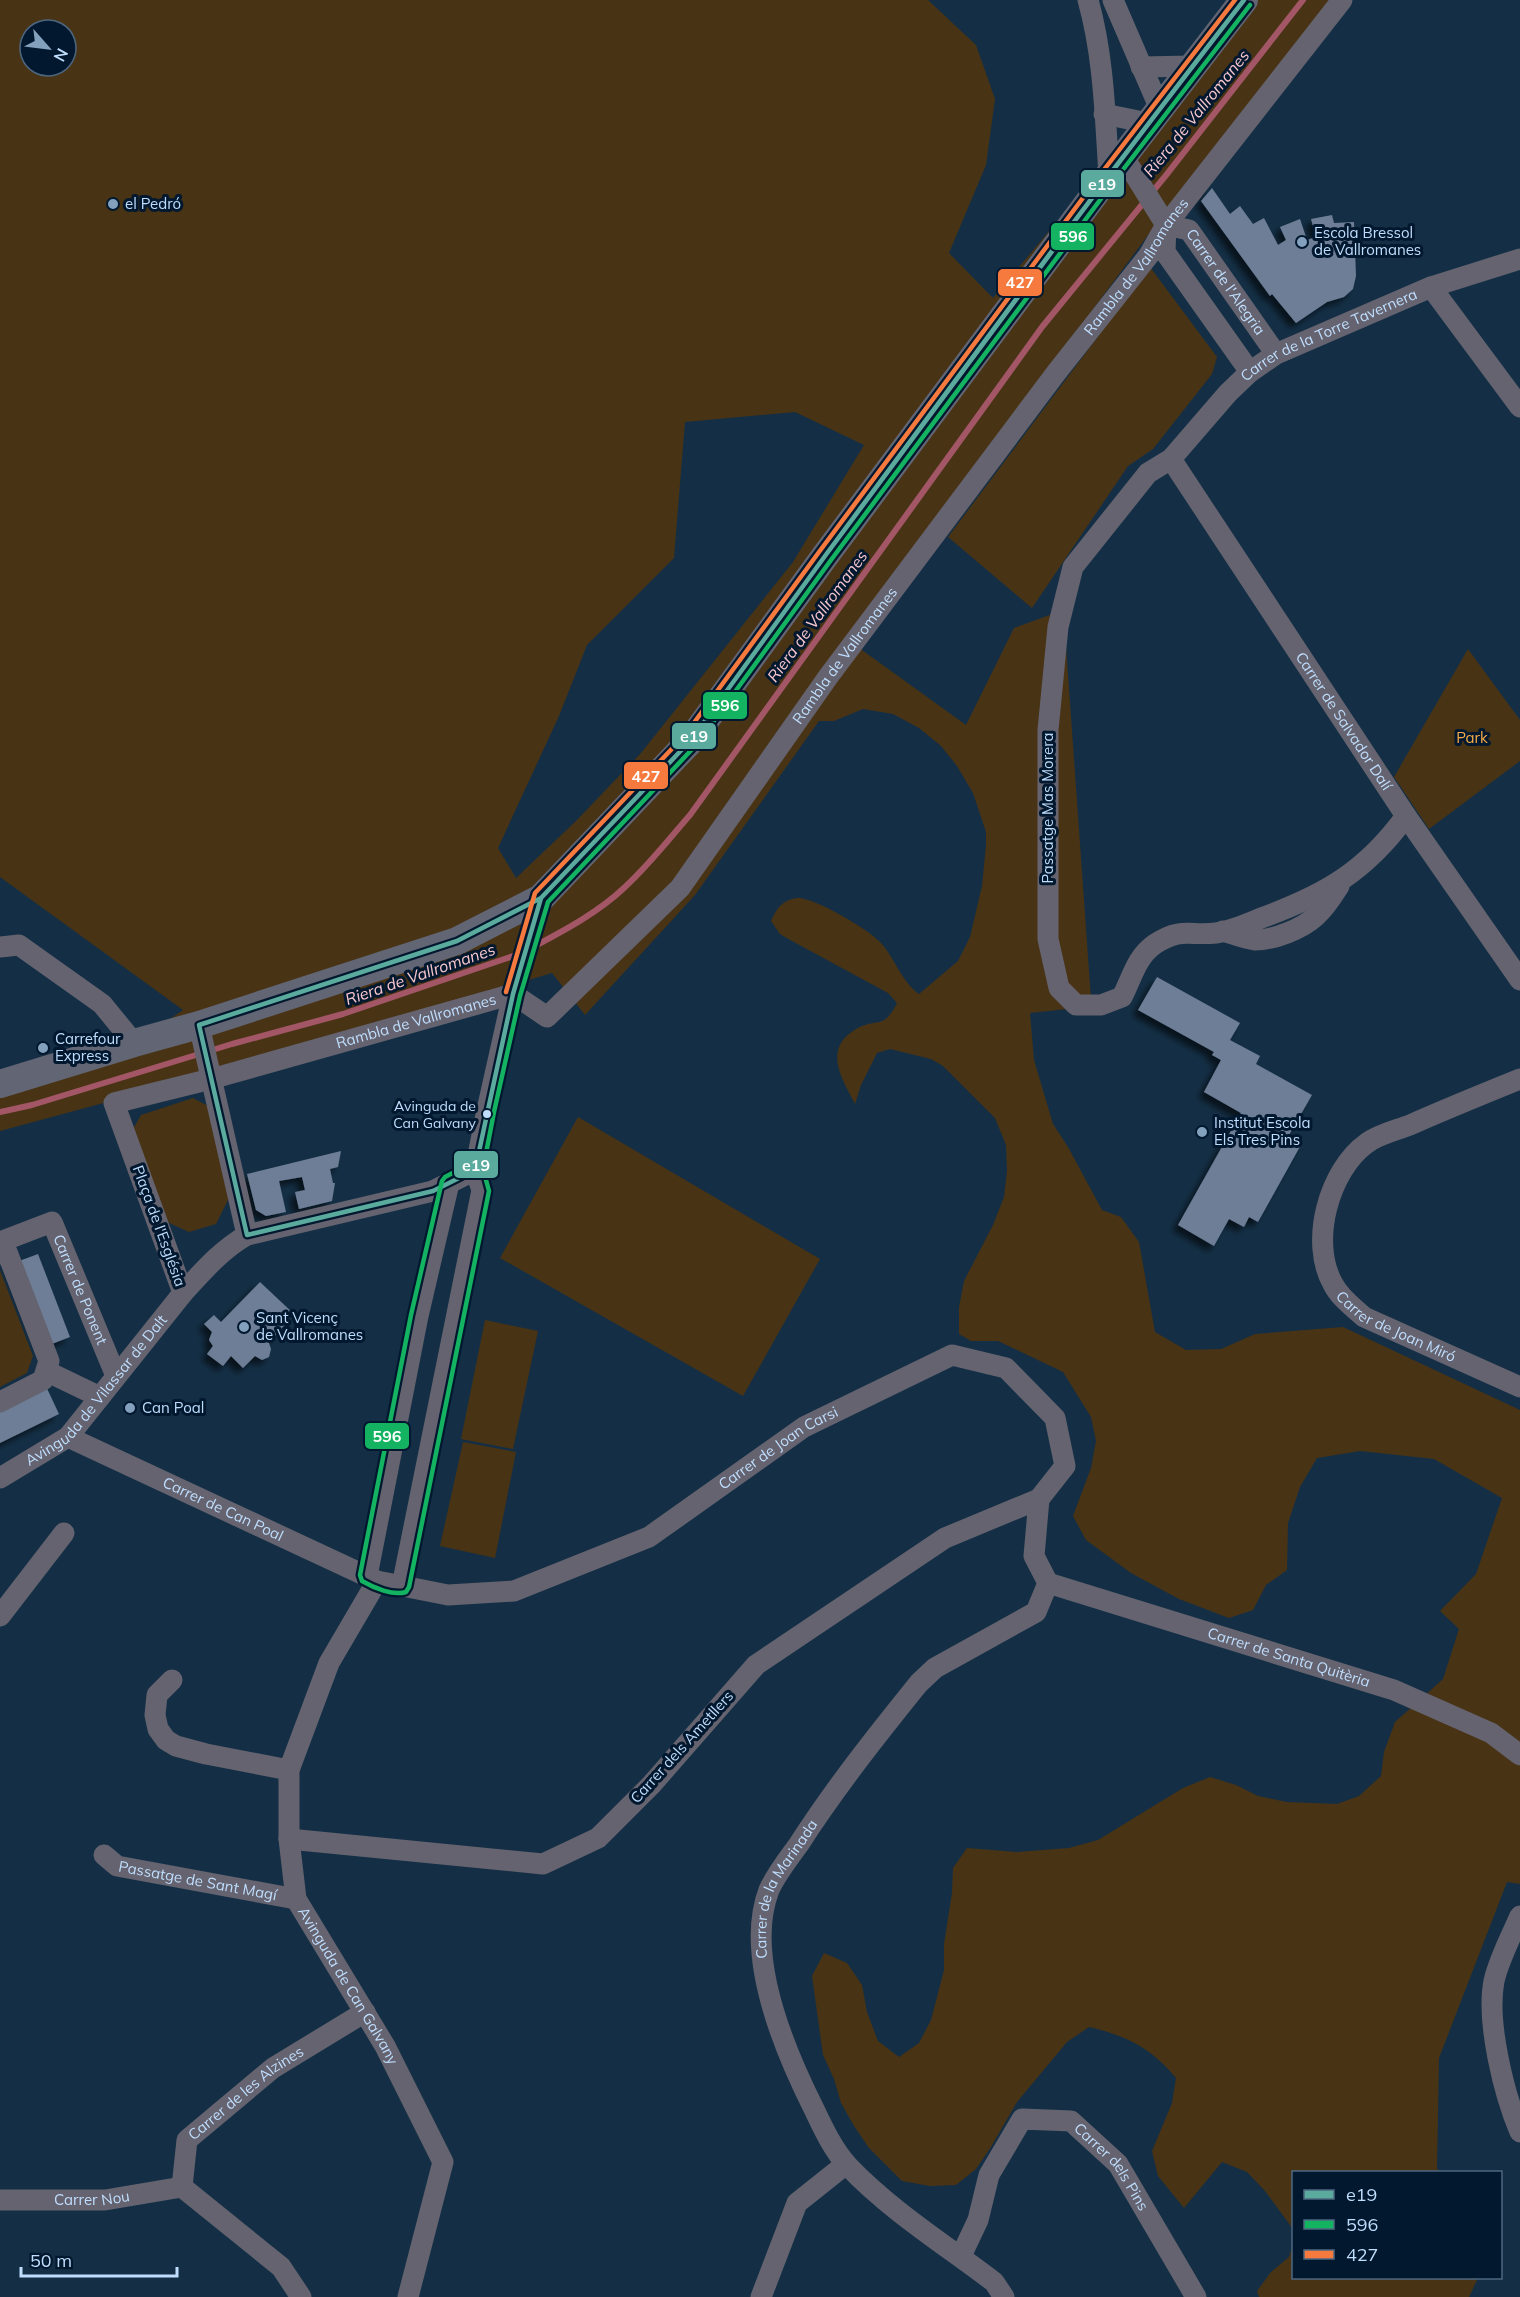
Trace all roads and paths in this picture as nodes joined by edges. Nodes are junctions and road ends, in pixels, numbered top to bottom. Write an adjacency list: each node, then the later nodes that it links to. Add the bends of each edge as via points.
1 (1088, 0): 7 (street, via 1101,65)
2 (1113, 0): 6 (street)
3 (1244, 0): 5 (street)
4 (1342, 0): 10 (street, Rambla de Vallromanes)
5 (1192, 66): 6 (street); 8 (street)
6 (1141, 67): 8 (street)
7 (1104, 114): 8 (street); 9 (street)
8 (1154, 116): 9 (street)
9 (1116, 166): 10 (street, Carrer de l'Alegria); 18 (street, via 691,740)
10 (1166, 225): 13 (street, Carrer de l'Alegria, via 1189,230); 14 (street, Carrer de l'Alegria, via 1165,252); 21 (street, Rambla de Vallromanes, via 1149,255 828,677 680,888 547,1017)
11 (1520, 259): 12 (street, Carrer de la Torre Tavernera)
12 (1431, 287): 13 (street, Carrer de la Torre Tavernera); 15 (street)
13 (1276, 354): 14 (street, Carrer de la Torre Tavernera)
14 (1250, 372): 16 (street, Carrer de la Torre Tavernera)
15 (1520, 407)
16 (1171, 459): 17 (street, Carrer de Salvador Dalí); 17 (street, Passatge Mas Morera, via 1148,473 1073,567 1058,627 1048,730 1048,939 1059,988 1076,1005 1101,1005 1122,997 1135,964 1152,945 1173,933 1223,931 1297,905 1356,872)
17 (1406, 816): 20 (street, Carrer de Salvador Dalí)
18 (541, 898): 21 (street); 22 (street, via 457,941)
19 (0, 947): 23 (street, via 19,945 102,1004)
20 (1520, 980)
21 (513, 994): 24 (street, Rambla de Vallromanes); 27 (street)
22 (199, 1025): 23 (street); 24 (street)
23 (134, 1043): 26 (street)
24 (212, 1078): 29 (street); 32 (street, Plaça de l'Església, via 114,1103)
25 (1520, 1079): 35 (street, Carrer de Joan Miró, via 1368,1142 1348,1162 1333,1189 1322,1228 1332,1284 1364,1317)
26 (0, 1084)
27 (475, 1170): 28 (street); 44 (street, via 482,1190)
28 (449, 1184): 29 (street); 42 (street, Avinguda de Can Galvany, via 418,1316)
29 (247, 1235): 32 (street, Plaça de l'Església, via 214,1258)
30 (0, 1242): 34 (street, Carrer de Ponent, via 52,1222)
31 (0, 1254): 33 (street, via 7,1252 49,1361)
32 (183, 1293): 34 (street, Avinguda de Vilassar de Dalt)
33 (45, 1371): 36 (street); 37 (street, via 43,1380)
34 (116, 1376): 36 (street, Avinguda de Vilassar de Dalt)
35 (1520, 1387)
36 (100, 1396): 38 (street, Avinguda de Vilassar de Dalt)
37 (0, 1402)
38 (68, 1437): 39 (street, Avinguda de Vilassar de Dalt); 42 (street, Carrer de Can Poal)
39 (0, 1478)
40 (1039, 1499): 43 (street, via 1034,1556); 44 (street, Carrer de Joan Carsi, via 1065,1466 1055,1418 1006,1368 952,1355 804,1426 649,1537 514,1591 448,1594); 49 (street, Carrer dels Ametllers, via 945,1538 756,1665 598,1838 543,1864)
41 (64, 1533): 45 (street)
42 (372, 1578): 44 (street); 48 (street, Avinguda de Can Galvany, via 329,1663)
43 (1048, 1583): 47 (street, Carrer de Santa Quitèria, via 1394,1690 1491,1733); 55 (street, Carrer de la Marinada, via 1036,1612 935,1668 919,1683 820,1810 770,1888 762,1914 763,1943 775,2020 797,2076)
44 (402, 1586)
45 (0, 1616)
46 (172, 1680): 48 (street, via 157,1695 158,1729 165,1740 206,1754)
47 (1520, 1755)
48 (289, 1770): 49 (street, Avinguda de Can Galvany)
49 (289, 1839): 51 (street, Avinguda de Can Galvany)
50 (104, 1855): 51 (street, Passatge de Sant Magí, via 117,1866)
51 (296, 1899): 53 (street, Avinguda de Can Galvany)
52 (1520, 1916): 54 (street, via 1499,1966 1492,1997 1503,2079)
53 (365, 2012): 56 (street, Carrer de les Alzines, via 273,2068 187,2140); 60 (street, Avinguda de Can Galvany, via 443,2162)
54 (1520, 2132)
55 (846, 2164): 58 (street, Carrer de la Marinada, via 902,2215); 61 (street, via 797,2204)
56 (182, 2187): 57 (street, Carrer Nou, via 105,2200); 59 (street, via 280,2267)
57 (0, 2200)
58 (961, 2256): 62 (street, Carrer de la Marinada, via 994,2282); 63 (street, Carrer dels Pins, via 978,2220 989,2175 1023,2119 1071,2121 1118,2164)
59 (301, 2297)
60 (408, 2297)
61 (761, 2297)
62 (1004, 2297)
63 (1196, 2297)

